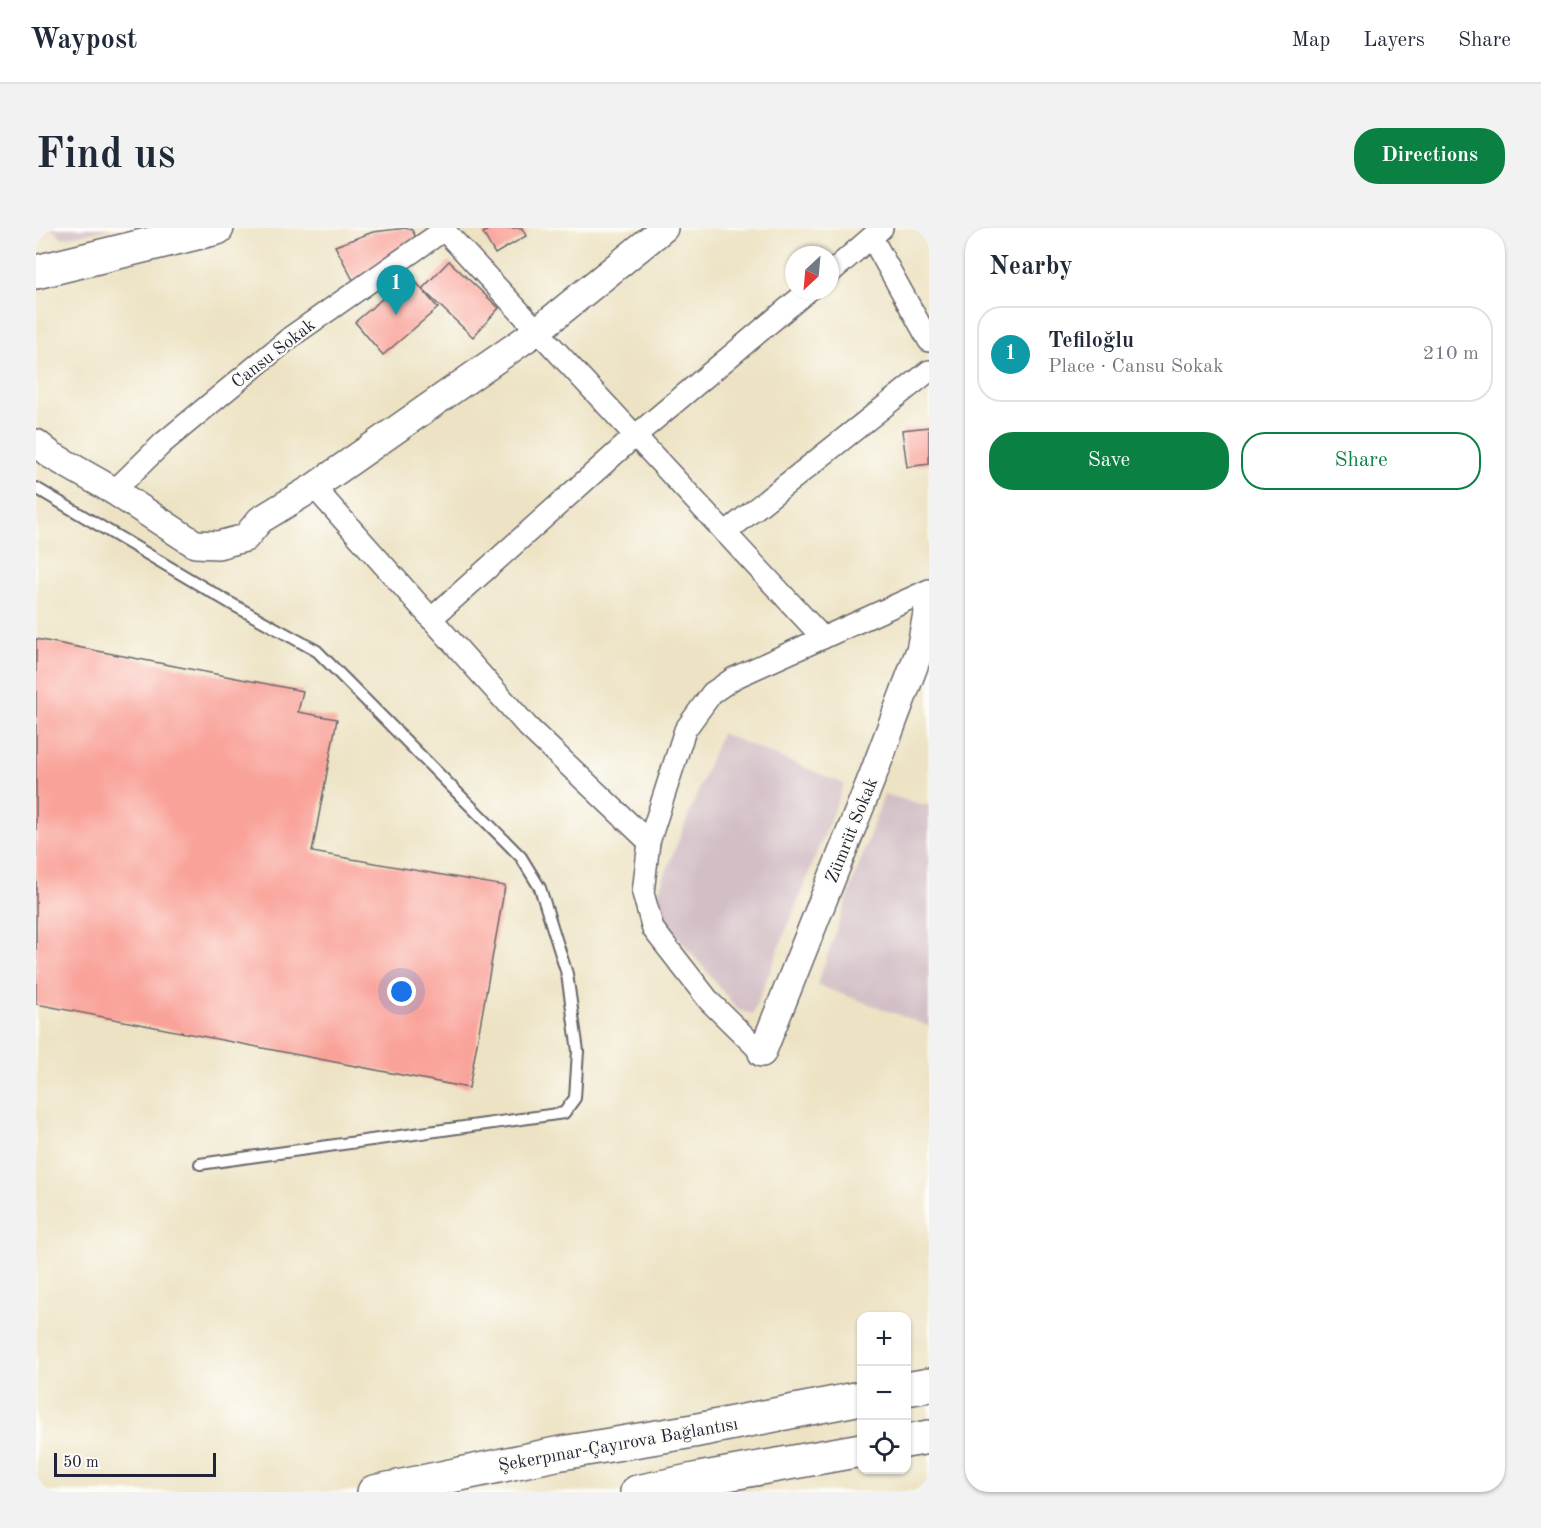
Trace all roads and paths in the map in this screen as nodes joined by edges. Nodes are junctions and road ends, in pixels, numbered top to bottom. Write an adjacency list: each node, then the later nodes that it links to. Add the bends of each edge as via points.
1 (217, 228): 6 (main road)
2 (664, 228): 8 (street)
3 (444, 229): 8 (street); 15 (street, Cansu Sokak, via 291,336 163,443)
4 (877, 233): 5 (street); 9 (street)
5 (839, 265)
6 (36, 272)
7 (797, 300): 11 (street)
8 (537, 331): 11 (street); 13 (street)
9 (929, 340)
10 (929, 371): 16 (street)
11 (636, 436): 16 (street); 19 (street)
12 (36, 443): 15 (street)
13 (314, 487): 15 (street, via 260,520 245,538 218,545 195,544); 19 (street)
14 (36, 488): 24 (lane, via 317,651 521,857 540,888 567,974 578,1051 575,1098 564,1113)
15 (114, 491)
16 (726, 533): 20 (street)
17 (929, 590): 20 (street)
18 (929, 603): 21 (street, Zümrüt Sokak)
19 (431, 619): 22 (street, via 528,727)
20 (823, 638): 22 (street, via 734,678 712,693 685,730)
21 (924, 651): 23 (street, Zümrüt Sokak)
22 (649, 842): 23 (street, via 643,893 652,929 711,1002)
23 (762, 1053)
24 (200, 1164)
25 (929, 1385): 26 (main road)
26 (911, 1388)
27 (857, 1399): 31 (main road, Şekerpınar-Çayırova Bağlantısı)
28 (929, 1437): 29 (main road)
29 (911, 1441)
30 (857, 1450): 32 (main road)
31 (374, 1492)
32 (637, 1492)

